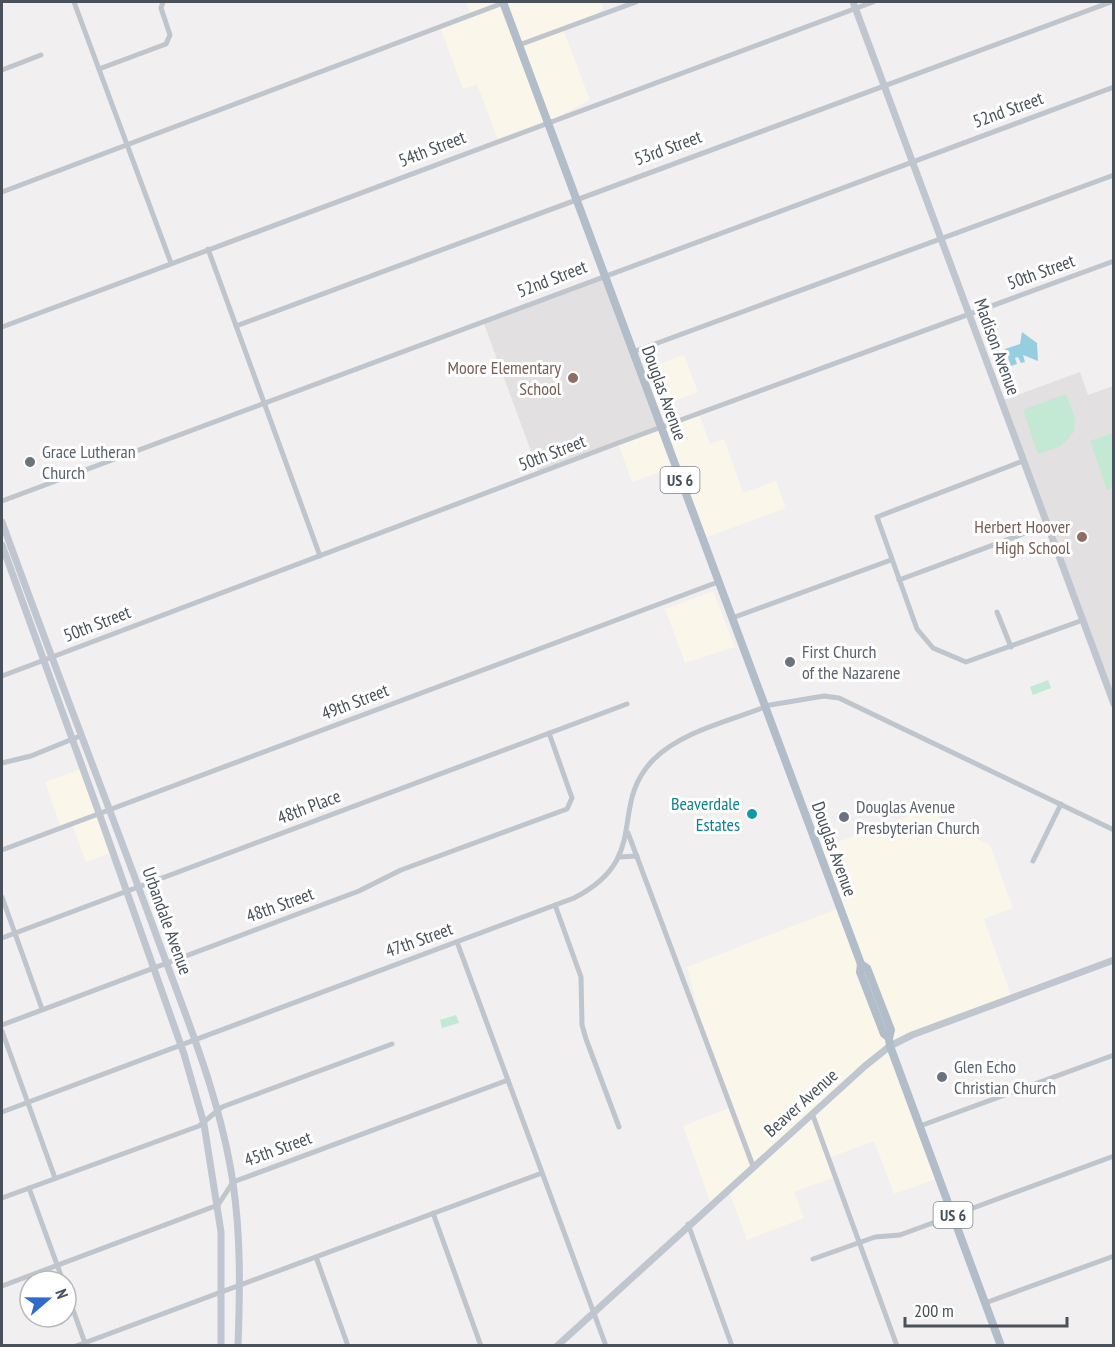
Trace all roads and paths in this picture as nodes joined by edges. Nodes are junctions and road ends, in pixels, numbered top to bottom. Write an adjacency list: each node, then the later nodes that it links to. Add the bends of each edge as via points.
1 (74, 2): 10 (street)
2 (163, 2): 10 (street, via 161,8 170,35 166,44)
3 (503, 2): 8 (main road, Douglas Avenue / US 6); 15 (street)
4 (636, 2): 8 (street)
5 (873, 2): 7 (street, 54th Street)
6 (1111, 2): 12 (street, 53rd Street)
7 (854, 5): 12 (street, Madison Avenue); 14 (street, 54th Street)
8 (519, 45): 14 (main road, Douglas Avenue / US 6)
9 (41, 55): 11 (street)
10 (99, 69): 15 (street)
11 (2, 70)
12 (884, 85): 16 (street, Madison Avenue); 19 (street, 53rd Street)
13 (1113, 87): 16 (street, 52nd Street)
14 (548, 122): 19 (main road, Douglas Avenue / US 6); 21 (street, 54th Street)
15 (127, 145): 18 (street); 23 (street)
16 (912, 161): 20 (street, Madison Avenue); 24 (street, 52nd Street)
17 (1113, 175): 20 (street)
18 (2, 192)
19 (576, 198): 24 (main road, Douglas Avenue / US 6); 26 (street, 53rd Street)
20 (941, 238): 25 (street, Madison Avenue); 28 (street)
21 (208, 249): 23 (street, 54th Street); 26 (street)
22 (1113, 261): 25 (street, 50th Street)
23 (171, 263): 27 (street, 54th Street)
24 (604, 275): 28 (main road, Douglas Avenue / US 6); 29 (street, 52nd Street)
25 (969, 315): 30 (street, 50th Street); 31 (street, Madison Avenue)
26 (236, 326): 29 (street)
27 (2, 327)
28 (633, 352): 30 (main road, Douglas Avenue / US 6)
29 (264, 403): 32 (street, 52nd Street); 37 (street)
30 (661, 428): 37 (street, 50th Street); 40 (main road, Douglas Avenue / US 6)
31 (1023, 460): 34 (street, Madison Avenue); 38 (street, via 881,513 877,522)
32 (2, 501)
33 (2, 522): 36 (street, Urbandale Avenue)
34 (1047, 525): 39 (street); 43 (street, Madison Avenue)
35 (2, 545): 36 (street, Urbandale Avenue)
36 (6, 554): 45 (street, Urbandale Avenue)
37 (320, 556): 45 (street, 50th Street)
38 (891, 560): 39 (street); 42 (street)
39 (899, 580): 44 (street, via 917,630 933,648 966,662)
40 (718, 582): 42 (main road, Douglas Avenue / US 6); 54 (street, 49th Street)
41 (997, 612): 44 (street)
42 (732, 618): 49 (main road, Douglas Avenue / US 6)
43 (1083, 620): 44 (street); 47 (street, Madison Avenue)
44 (1011, 647)
45 (47, 658): 46 (street, 50th Street); 51 (street, Urbandale Avenue)
46 (2, 676)
47 (1113, 699)
48 (627, 704): 50 (street, 48th Place)
49 (764, 706): 53 (street, 47th Street, via 824,696 839,698); 57 (street, 47th Street, via 674,743 652,761 633,793); 76 (main road, Douglas Avenue / US 6, via 861,964 862,978)
50 (549, 733): 62 (street, 48th Place); 70 (street, 48th Street, via 572,798 567,809)
51 (76, 738): 52 (street); 54 (street, Urbandale Avenue); 55 (street, Urbandale Avenue)
52 (2, 763)
53 (1061, 804): 56 (street, 47th Street); 61 (street)
54 (110, 809): 55 (street, 49th Street); 62 (street, Urbandale Avenue)
55 (99, 813): 58 (street, 49th Street); 63 (street, Urbandale Avenue)
56 (1113, 830)
57 (628, 831): 59 (street); 60 (street, 47th Street)
58 (2, 850)
59 (637, 856): 60 (street); 89 (street)
60 (619, 857): 65 (street, 47th Street, via 590,890)
61 (1033, 861)
62 (139, 886): 63 (street, 48th Place); 70 (street, Urbandale Avenue)
63 (124, 891): 66 (street, 48th Place); 71 (street, Urbandale Avenue)
64 (2, 897): 66 (street)
65 (555, 905): 68 (street, 47th Street); 87 (street, via 581,977 586,1039)
66 (14, 933): 67 (street, 48th Place); 72 (street)
67 (2, 938)
68 (457, 942): 75 (street, 47th Street); 80 (street)
69 (1113, 960): 76 (street, Beaver Avenue)
70 (167, 963): 71 (street, 48th Street); 75 (street, Urbandale Avenue)
71 (153, 968): 72 (street, 48th Street); 78 (street, Urbandale Avenue)
72 (42, 1009): 73 (street, 48th Street)
73 (2, 1025)
74 (2, 1031): 81 (street)
75 (195, 1040): 78 (street, 47th Street); 82 (street, Urbandale Avenue)
76 (890, 1042): 84 (street, Beaver Avenue); 86 (main road, Douglas Avenue / US 6)
77 (392, 1044): 82 (street)
78 (180, 1045): 81 (street, 47th Street); 85 (street, Urbandale Avenue)
79 (1113, 1055): 86 (street)
80 (508, 1080): 90 (street); 92 (street, 45th Street)
81 (27, 1102): 83 (street, 47th Street); 91 (street)
82 (218, 1111): 85 (street); 92 (street, Urbandale Avenue)
83 (2, 1112)
84 (812, 1113): 89 (street, Beaver Avenue); 99 (street)
85 (204, 1122): 91 (street); 95 (street, Urbandale Avenue)
86 (920, 1126): 97 (main road, Douglas Avenue / US 6)
87 (619, 1127)
88 (1113, 1156): 97 (street)
89 (753, 1166): 98 (street, Beaver Avenue)
90 (542, 1173): 96 (street); 109 (street)
91 (55, 1178): 93 (street)
92 (232, 1182): 95 (street, 45th Street); 105 (street, Urbandale Avenue)
93 (29, 1188): 94 (street); 103 (street)
94 (2, 1198)
95 (218, 1205): 103 (street); 107 (street, Urbandale Avenue)
96 (433, 1213): 101 (street); 116 (street)
97 (953, 1215): 99 (street, via 900,1235); 108 (main road, Douglas Avenue / US 6)
98 (688, 1224): 109 (street, Beaver Avenue); 119 (street)
99 (859, 1242): 102 (street); 120 (street)
100 (1113, 1256): 108 (street)
101 (316, 1257): 105 (street); 115 (street)
102 (813, 1259)
103 (57, 1265): 104 (street); 106 (street)
104 (58, 1269)
105 (240, 1285): 107 (street); 114 (street, Urbandale Avenue)
106 (2, 1286)
107 (223, 1291): 111 (street); 113 (street, Urbandale Avenue)
108 (985, 1303): 121 (main road, Douglas Avenue / US 6)
109 (593, 1311): 117 (street, Beaver Avenue); 118 (street)
110 (78, 1322): 111 (street)
111 (86, 1344): 112 (street)
112 (76, 1346)
113 (222, 1346)
114 (238, 1346)
115 (348, 1346)
116 (481, 1346)
117 (557, 1346)
118 (606, 1346)
119 (732, 1346)
120 (897, 1346)
121 (1000, 1346)

